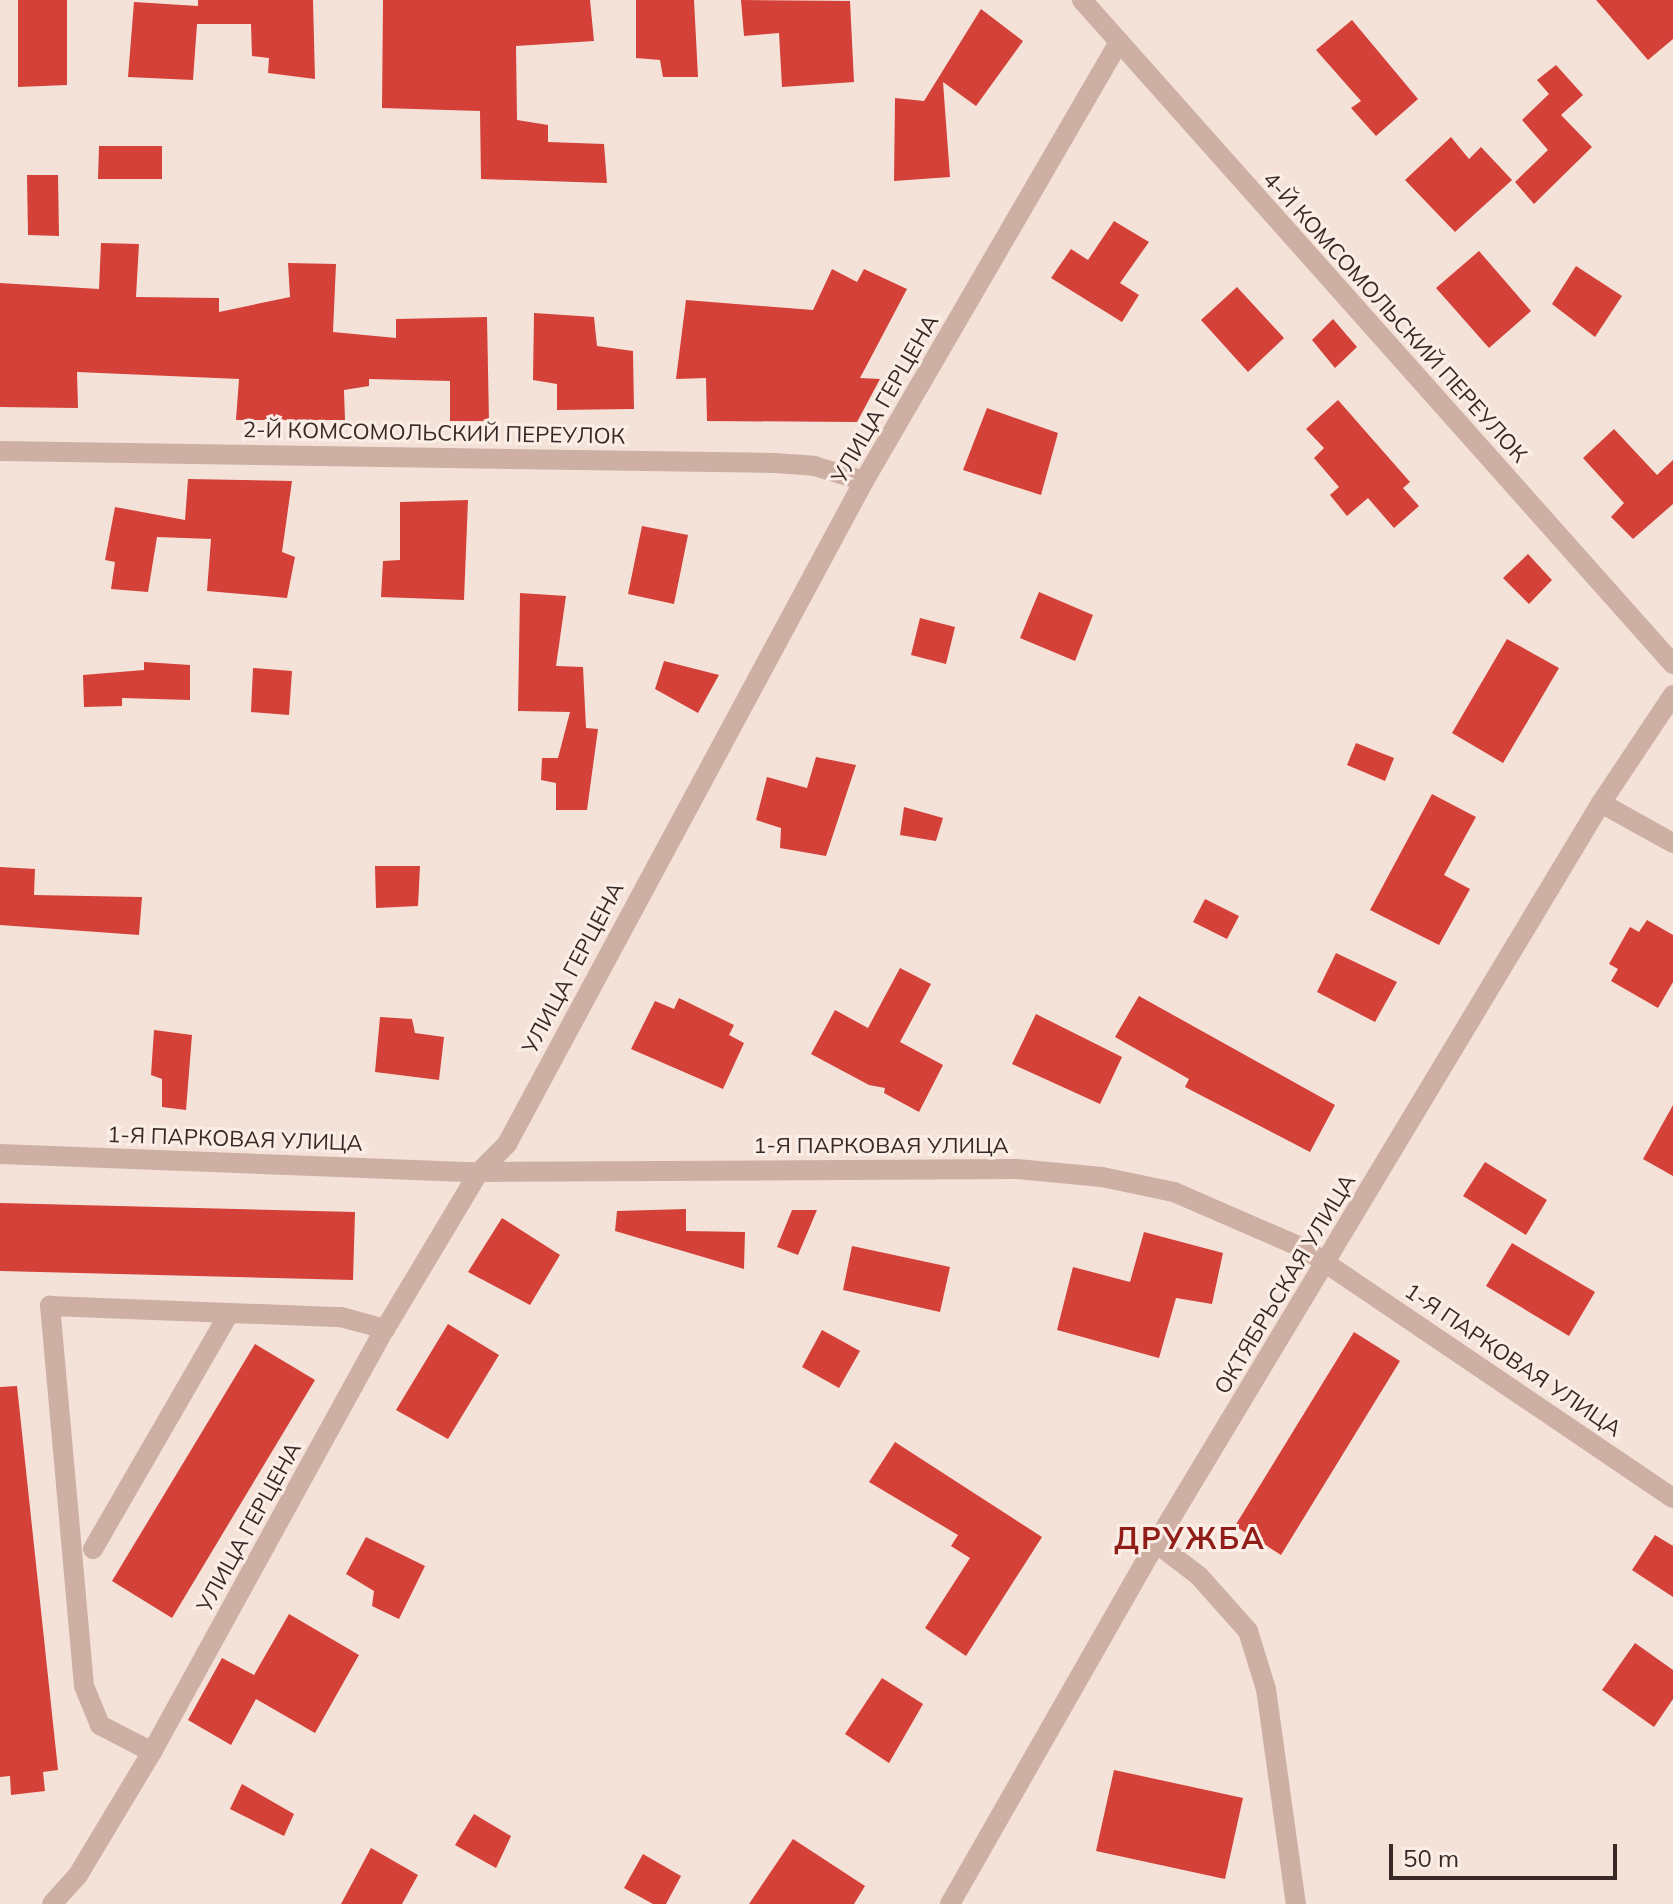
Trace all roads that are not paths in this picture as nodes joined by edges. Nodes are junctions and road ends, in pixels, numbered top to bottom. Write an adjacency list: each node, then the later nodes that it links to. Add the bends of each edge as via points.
1 (1082, 0): 2 (street, 4-Й КОМСОМОЛЬСКИЙ ПЕРЕУЛОК)
2 (1119, 42): 4 (street, УЛИЦА ГЕРЦЕНА); 5 (street, 4-Й КОМСОМОЛЬСКИЙ ПЕРЕУЛОК)
3 (0, 451): 4 (street, 2-Й КОМСОМОЛЬСКИЙ ПЕРЕУЛОК, via 775,463 814,466)
4 (864, 481): 10 (street, УЛИЦА ГЕРЦЕНА, via 507,1144)
5 (1673, 664)
6 (1673, 695): 7 (street, ОКТЯБРЬСКАЯ УЛИЦА)
7 (1601, 803): 8 (street); 11 (street, ОКТЯБРЬСКАЯ УЛИЦА)
8 (1673, 843)
9 (0, 1154): 10 (street, 1-Я ПАРКОВАЯ УЛИЦА)
10 (479, 1172): 11 (street, 1-Я ПАРКОВАЯ УЛИЦА, via 1017,1169 1102,1177 1174,1192 1223,1210); 13 (street, УЛИЦА ГЕРЦЕНА)
11 (1328, 1263): 14 (street, 1-Я ПАРКОВАЯ УЛИЦА); 15 (street, ОКТЯБРЬСКАЯ УЛИЦА)
12 (229, 1313): 13 (street, via 341,1317); 16 (street); 17 (street, via 50,1306 84,1686 100,1725)
13 (385, 1329): 17 (street, УЛИЦА ГЕРЦЕНА)
14 (1673, 1498)
15 (1156, 1543): 19 (street, ОКТЯБРЬСКАЯ УЛИЦА); 20 (street, via 1199,1576 1248,1631 1266,1689)
16 (93, 1549)
17 (152, 1752): 18 (street, УЛИЦА ГЕРЦЕНА, via 78,1875)
18 (52, 1904)
19 (950, 1904)
20 (1296, 1904)

